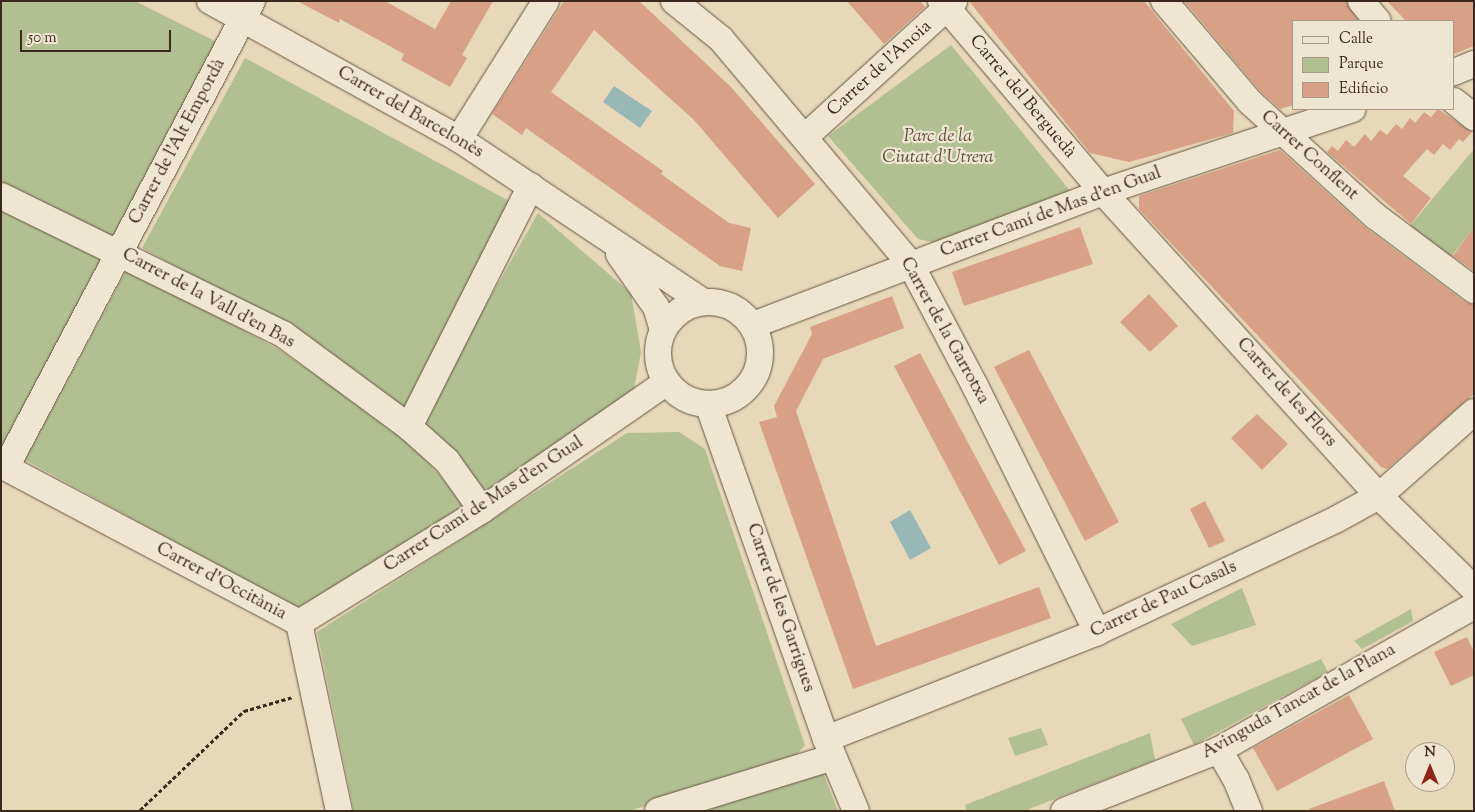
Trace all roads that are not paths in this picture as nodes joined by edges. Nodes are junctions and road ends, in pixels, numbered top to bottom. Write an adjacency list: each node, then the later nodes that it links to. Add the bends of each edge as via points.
1 (210, 1): 7 (street, Carrer del Barcelonès)
2 (546, 1): 16 (street)
3 (674, 1): 15 (street, Carrer de la Garrotxa, via 721,39)
4 (1164, 1): 14 (street, Carrer Conflent, via 1250,102)
5 (1361, 1): 8 (street)
6 (947, 3): 15 (street, Carrer de l'Anoia); 18 (street, Carrer del Berguedà)
7 (247, 10): 16 (street, Carrer del Barcelonès); 21 (street, Carrer de l'Alt Empordà)
8 (1377, 20)
9 (1474, 64): 10 (street)
10 (1455, 72)
11 (1455, 102): 13 (street)
12 (1349, 110): 14 (street, Carrer Camí de Mas d'en Gual)
13 (1474, 117)
14 (1284, 134): 18 (street, Carrer Camí de Mas d'en Gual); 23 (street, Carrer Conflent, via 1375,216)
15 (805, 137): 22 (street, Carrer de la Garrotxa)
16 (459, 139): 17 (street, Carrer del Barcelonès)
17 (531, 186): 20 (street, Carrer del Barcelonès); 30 (street)
18 (1103, 192): 22 (street, Carrer Camí de Mas d'en Gual); 32 (street, Carrer de les Flors)
19 (1, 196): 21 (street, Carrer de la Vall d'en Bas)
20 (604, 236): 24 (street, Carrer del Barcelonès); 26 (street, Carrer del Barcelonès, via 637,275 656,307)
21 (121, 252): 30 (street, Carrer de la Vall d'en Bas, via 283,334); 31 (street, Carrer de l'Alt Empordà)
22 (911, 265): 25 (street, Carrer Camí de Mas d'en Gual); 37 (street, Carrer de la Garrotxa)
23 (1474, 290)
24 (703, 302): 25 (street, via 732,306); 26 (street, via 679,311)
25 (753, 325): 28 (street, via 760,342 760,361 754,378 734,397)
26 (663, 330): 27 (street, via 658,357)
27 (667, 382): 28 (street, via 685,398); 33 (street, Carrer Camí de Mas d'en Gual)
28 (708, 404): 38 (street, Carrer de les Garrigues)
29 (1474, 412): 32 (street, Carrer de Pau Casals)
30 (409, 427): 33 (street, Carrer de la Vall d'en Bas, via 447,461)
31 (4, 466): 36 (street, Carrer d'Occitània)
32 (1379, 496): 34 (street, Carrer de les Flors); 37 (street, Carrer de Pau Casals)
33 (482, 510): 36 (street, Carrer Camí de Mas d'en Gual)
34 (1474, 589)
35 (1474, 606): 39 (street, Avinguda Tancat de la Plana)
36 (300, 623): 40 (street, Carrer d'Occitània)
37 (1097, 632): 38 (street, Carrer de Pau Casals)
38 (830, 748): 41 (street, Carrer de Pau Casals); 42 (street, Carrer de les Garrigues)
39 (1219, 750): 43 (street, Avinguda Tancat de la Plana); 44 (street)
40 (339, 811)
41 (658, 811)
42 (856, 811)
43 (1064, 811)
44 (1249, 811)

